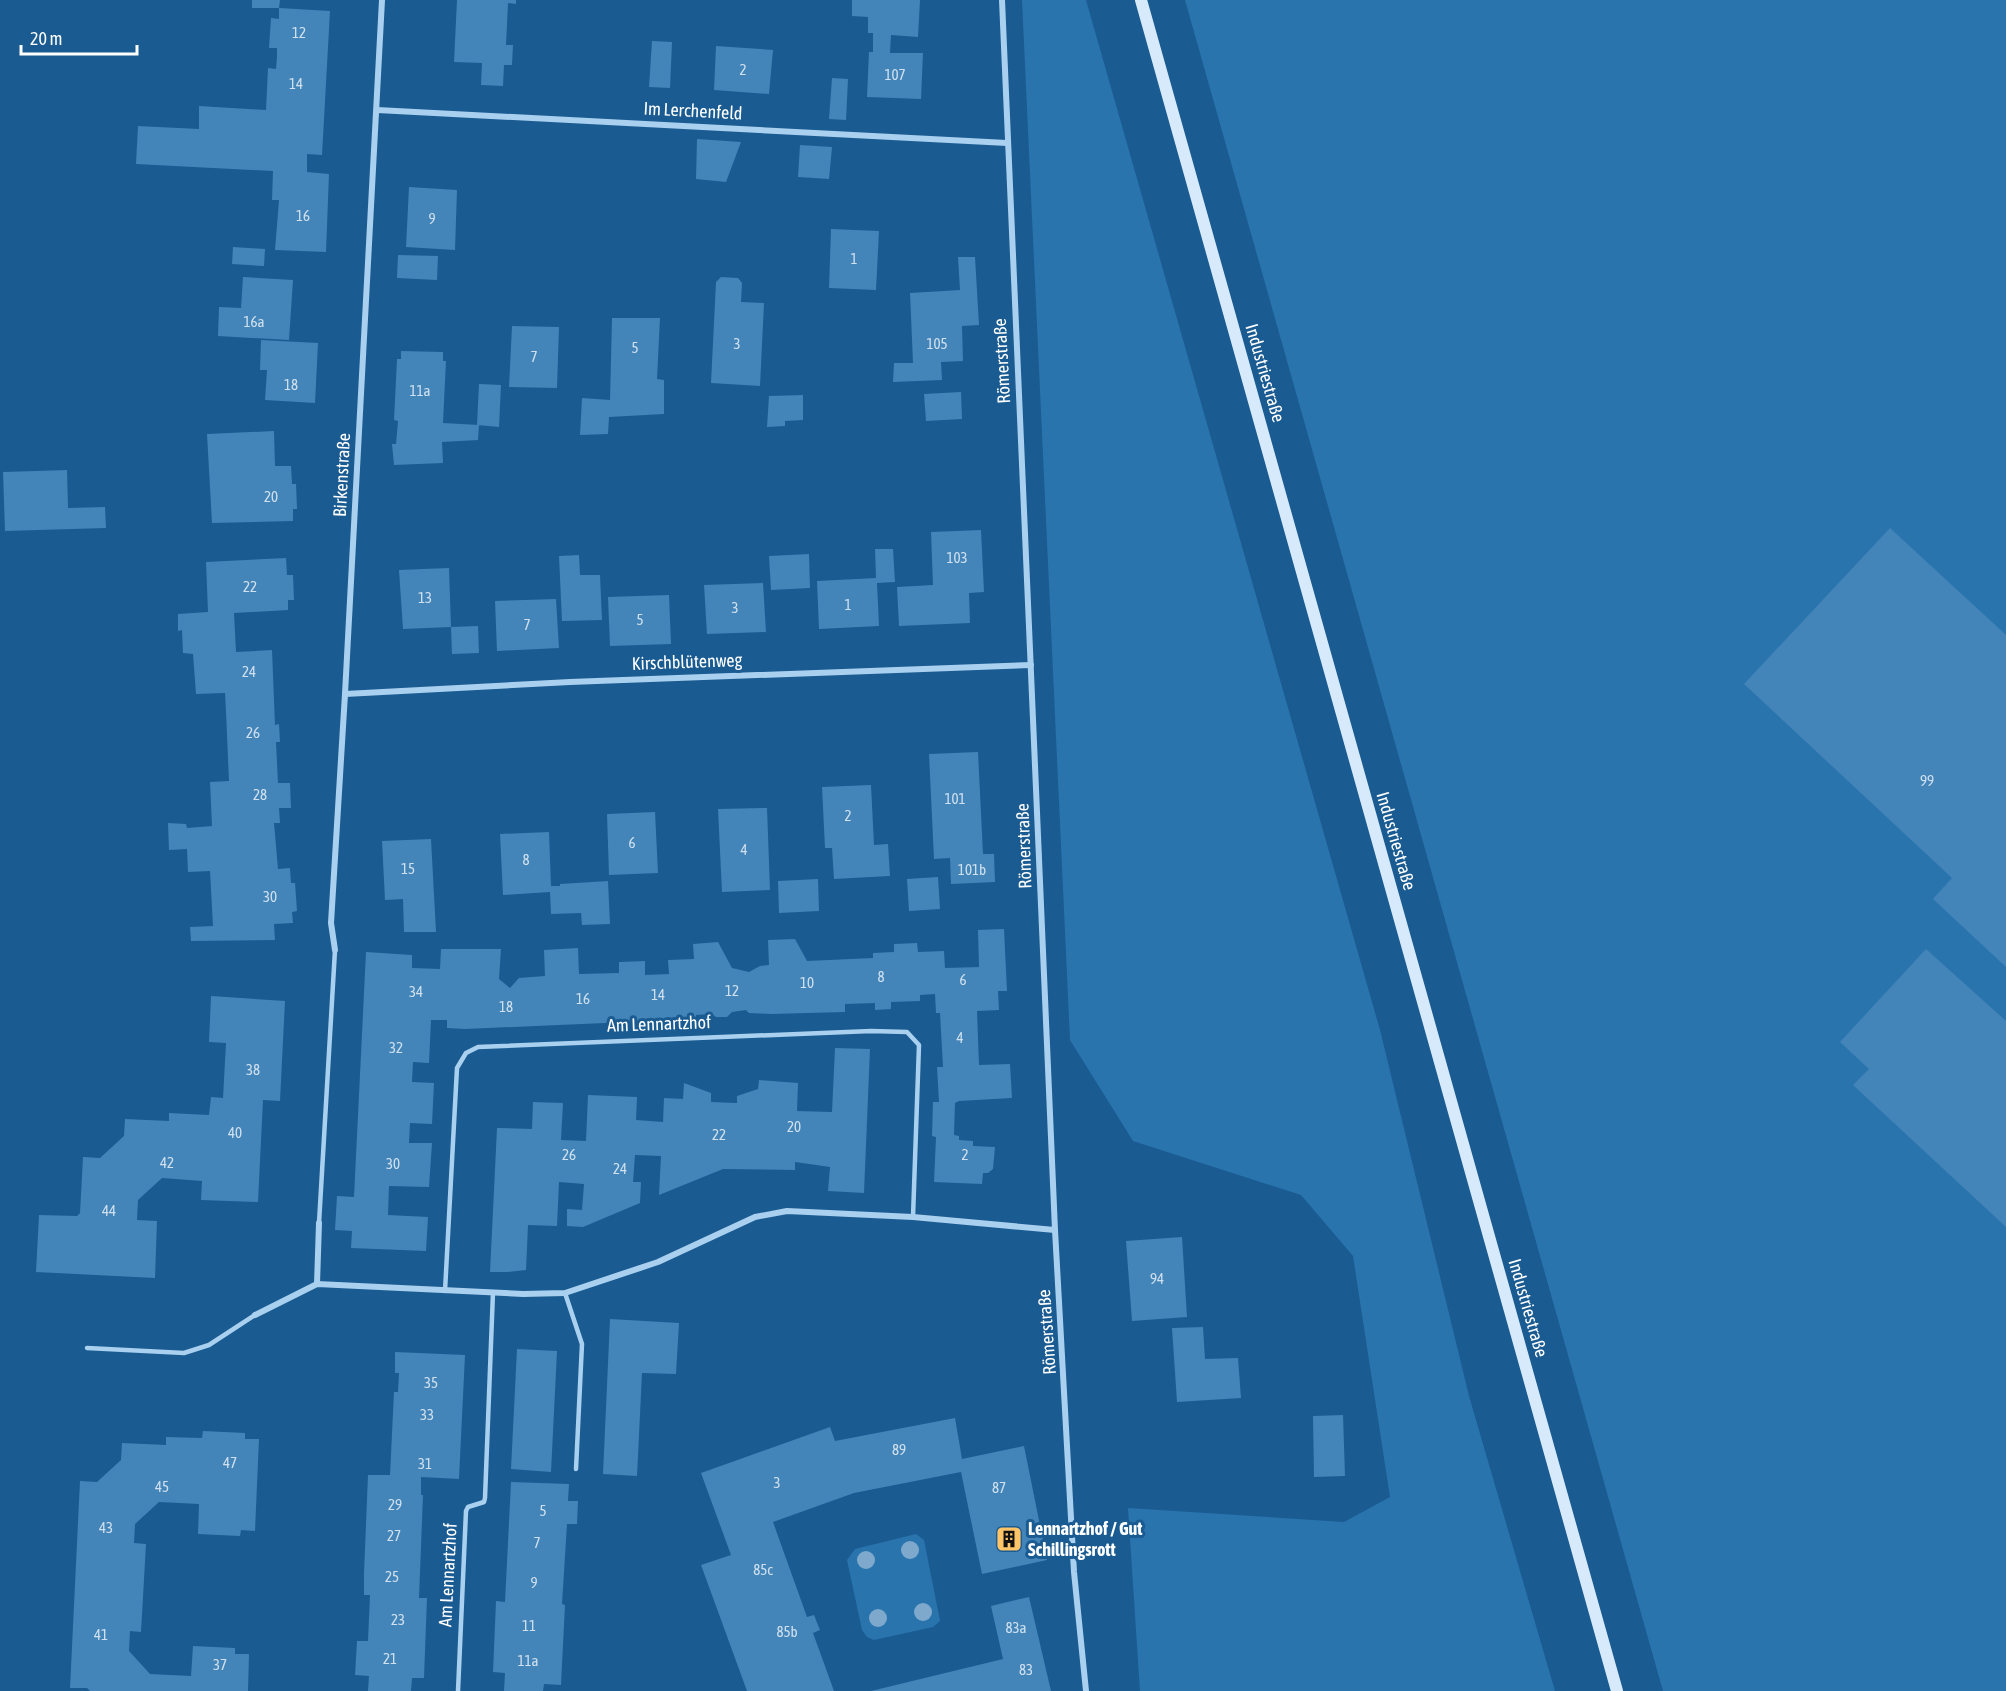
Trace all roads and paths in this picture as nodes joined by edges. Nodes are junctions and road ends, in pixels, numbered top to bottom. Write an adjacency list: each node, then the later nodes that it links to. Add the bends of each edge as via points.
1 (382, 0): 4 (street, Birkenstraße)
2 (1002, 0): 5 (street, Römerstraße)
3 (1141, 0): 21 (main road, Industriestraße)
4 (377, 110): 5 (street, Im Lerchenfeld); 7 (street, Birkenstraße)
5 (1007, 143): 6 (street, Römerstraße)
6 (1031, 665): 7 (street, Kirschblütenweg); 11 (street, Römerstraße)
7 (345, 694): 8 (street, Birkenstraße, via 331,923)
8 (335, 950): 10 (lane)
9 (913, 1216): 11 (street); 13 (lane, Am Lennartzhof, via 919,1045 907,1032 478,1047 466,1053 457,1068); 15 (street, via 787,1211 755,1217 658,1262)
10 (320, 1223): 12 (street)
11 (1055, 1230): 20 (street, Römerstraße, via 1074,1572)
12 (317, 1284): 13 (street); 16 (street)
13 (445, 1291): 14 (street)
14 (493, 1292): 15 (street); 19 (lane, Am Lennartzhof, via 485,1498 466,1511)
15 (565, 1293): 18 (lane, via 582,1344)
16 (255, 1315): 17 (lane, via 209,1345 184,1353)
17 (87, 1348)
18 (576, 1469)
19 (458, 1691)
20 (1086, 1691)
21 (1617, 1691)

